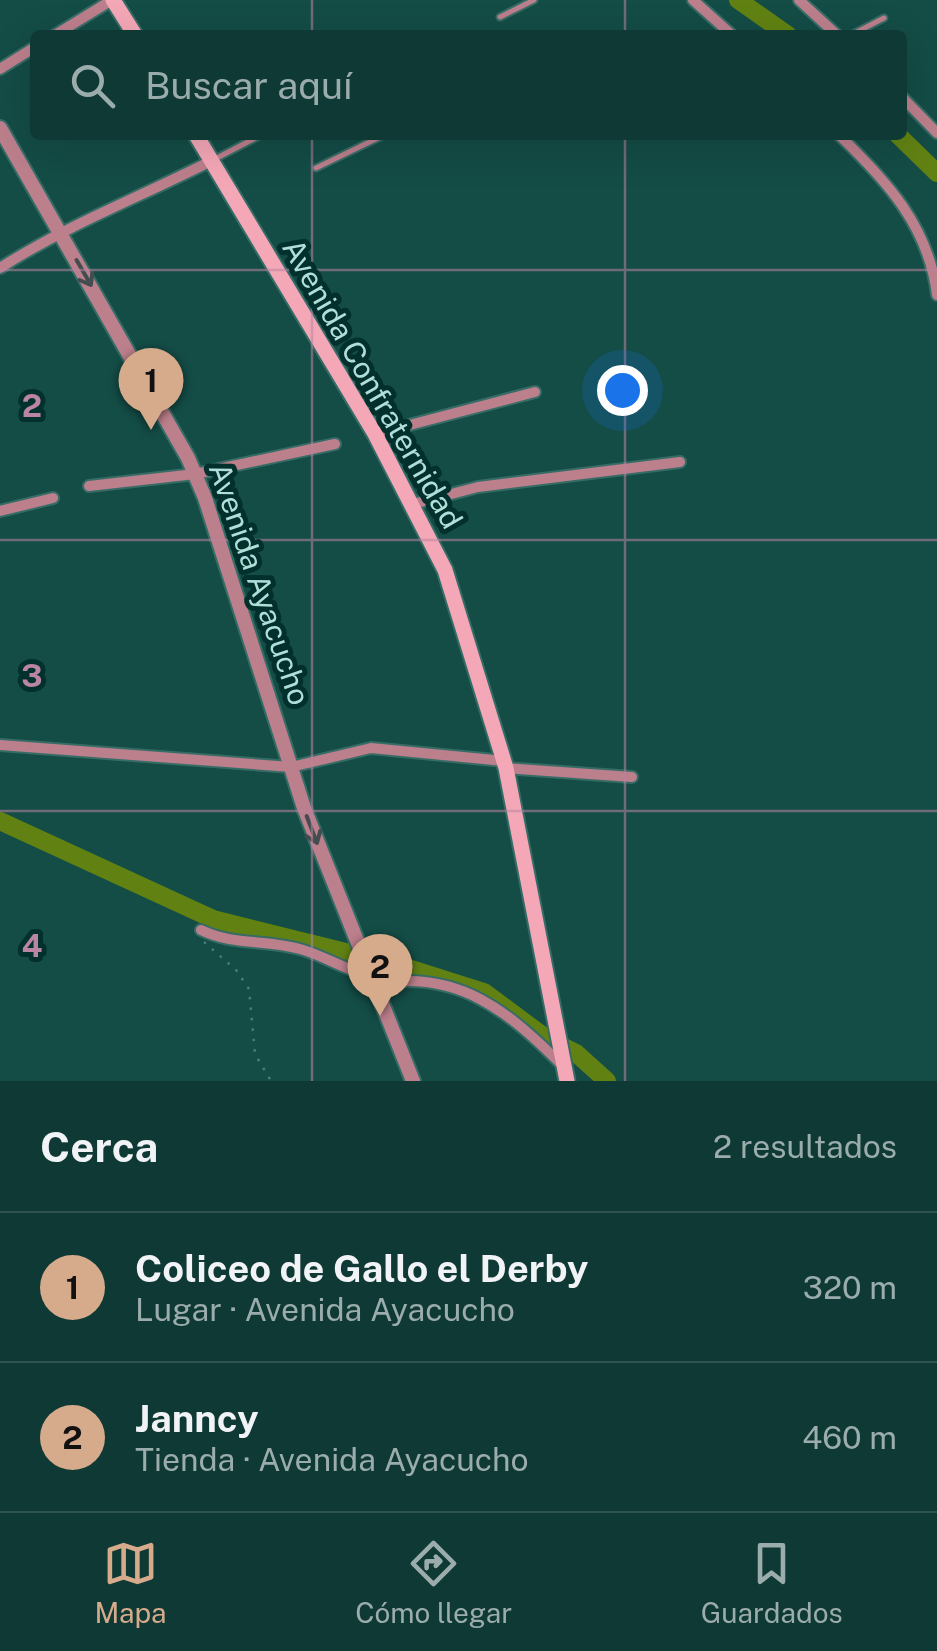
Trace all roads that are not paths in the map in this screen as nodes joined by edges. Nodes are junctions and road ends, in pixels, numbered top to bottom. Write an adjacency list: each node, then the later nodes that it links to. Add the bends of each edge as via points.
1 (112, 0): 7 (street); 8 (main road)
2 (534, 0): 5 (lane)
3 (693, 0): 9 (street)
4 (799, 0): 10 (street)
5 (500, 17)
6 (884, 18): 11 (lane)
7 (63, 30)
8 (132, 30)
9 (726, 30)
10 (831, 30)
11 (861, 30)
12 (30, 50): 13 (street)
13 (0, 69)
14 (907, 103): 16 (street)
15 (0, 128): 23 (street, Avenida Ayacucho)
16 (937, 133)
17 (199, 140): 21 (main road, Avenida Confraternidad)
18 (251, 140): 21 (lane)
19 (374, 140): 22 (lane)
20 (843, 140): 25 (street, via 916,220)
21 (211, 161): 23 (street); 27 (main road, Avenida Confraternidad)
22 (316, 168)
23 (59, 230): 24 (street); 30 (street, Avenida Ayacucho, one-way to 30)
24 (0, 268)
25 (937, 295)
26 (535, 392): 27 (street)
27 (375, 434): 33 (main road, Avenida Confraternidad)
28 (335, 444): 30 (street)
29 (680, 462): 33 (street, via 478,487)
30 (195, 474): 31 (street); 37 (street, Avenida Ayacucho)
31 (89, 486)
32 (53, 498): 34 (street)
33 (412, 504): 36 (main road, Avenida Confraternidad, via 445,570)
34 (0, 511)
35 (0, 744): 37 (street)
36 (505, 764): 37 (street, via 371,748); 38 (street); 41 (main road, Avenida Confraternidad)
37 (291, 767): 40 (street, Avenida Ayacucho, one-way to 40)
38 (632, 777)
39 (201, 930): 40 (street, via 232,943 295,948)
40 (376, 979): 41 (street, via 485,998); 42 (street, Avenida Ayacucho)
41 (564, 1069)
42 (413, 1081)

